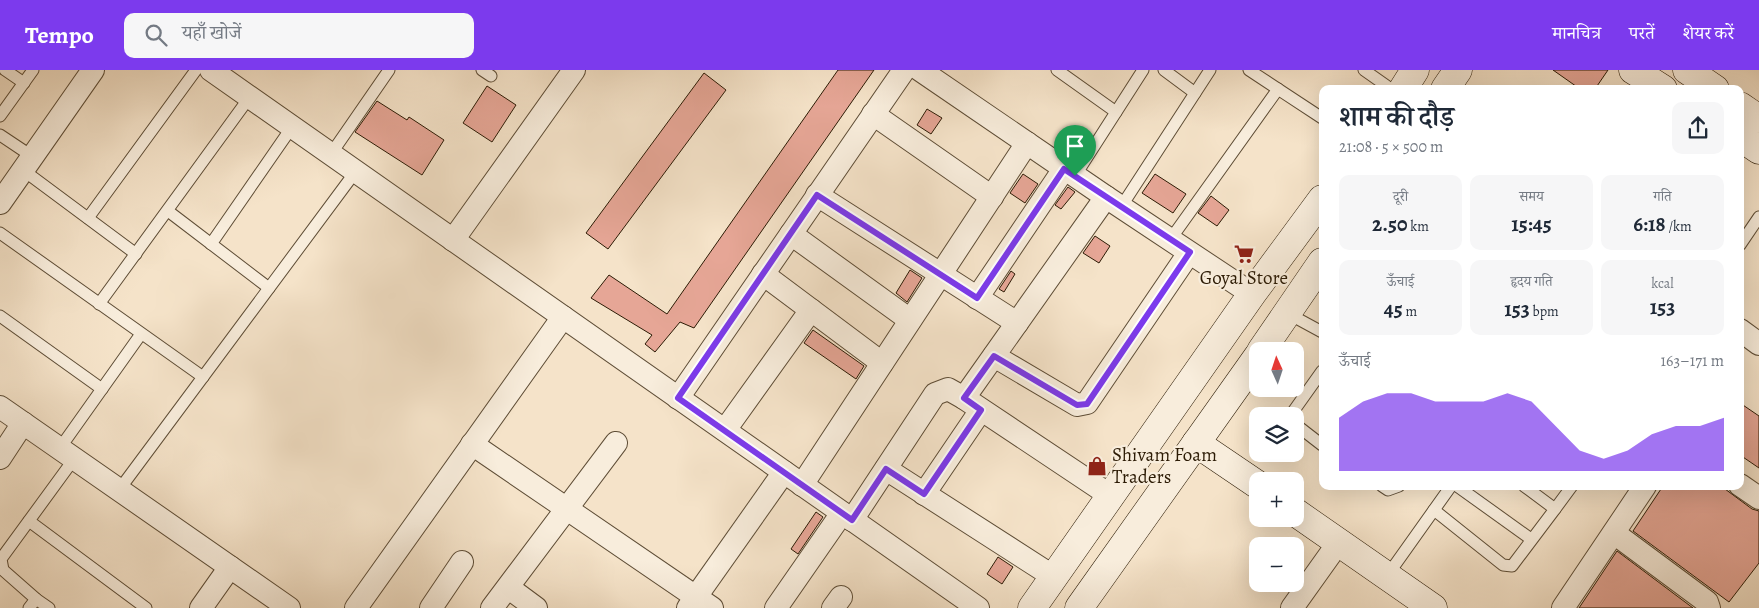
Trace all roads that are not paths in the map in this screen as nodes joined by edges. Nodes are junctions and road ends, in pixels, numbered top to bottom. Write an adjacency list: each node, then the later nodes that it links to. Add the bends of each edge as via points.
1 (5, 70): 19 (lane)
2 (34, 70): 19 (lane)
3 (93, 70): 39 (street)
4 (196, 70): 49 (lane)
5 (211, 70): 26 (street)
6 (390, 70): 38 (lane)
7 (574, 70): 53 (street)
8 (904, 70): 29 (street)
9 (920, 70): 36 (street)
10 (1057, 70): 28 (lane)
11 (1143, 70): 28 (lane)
12 (1164, 70): 25 (lane)
13 (1210, 70): 25 (lane)
14 (1249, 70): 24 (lane)
15 (1364, 70): 20 (lane)
16 (1415, 70): 21 (street)
17 (1458, 70): 22 (street)
18 (1687, 70): 23 (street)
19 (24, 84): 30 (lane)
20 (1386, 85)
21 (1406, 85)
22 (1447, 85)
23 (1709, 85)
24 (1278, 89): 31 (lane); 54 (lane)
25 (1195, 93): 44 (lane)
26 (249, 98): 33 (street); 47 (lane)
27 (1744, 109): 32 (street)
28 (1116, 112): 41 (lane)
29 (873, 114): 42 (street); 43 (street)
30 (0, 116)
31 (1319, 116)
32 (1759, 119)
33 (292, 127): 38 (street); 55 (lane)
34 (0, 135): 39 (lane)
35 (1744, 140): 37 (street)
36 (1027, 143): 41 (street); 43 (street)
37 (1759, 150)
38 (332, 154): 40 (street)
39 (28, 163): 46 (street); 49 (lane)
40 (356, 171): 53 (street); 61 (lane)
41 (1069, 172): 44 (street); 63 (street)
42 (817, 195): 51 (street); 60 (street)
43 (992, 197): 60 (street)
44 (1113, 202): 54 (street); 70 (street)
45 (1319, 202): 62 (street)
46 (0, 203)
47 (168, 211): 55 (lane); 57 (lane)
48 (1759, 217): 52 (lane)
49 (88, 218): 57 (lane)
50 (0, 233): 64 (lane)
51 (791, 234): 59 (street); 69 (street)
52 (1744, 239)
53 (454, 240): 68 (street)
54 (1170, 240): 56 (street)
55 (212, 244): 61 (lane)
56 (1190, 252): 62 (street); 74 (street, via 1087,404 1077,405)
57 (136, 254): 64 (lane)
58 (1319, 266): 66 (street)
59 (763, 274): 65 (street); 80 (street)
60 (940, 275): 63 (street); 69 (street)
61 (269, 288): 78 (lane)
62 (1252, 294): 105 (street)
63 (977, 298): 70 (street)
64 (99, 304): 72 (lane)
65 (811, 310): 75 (street); 85 (street)
66 (1287, 313): 71 (lane); 73 (street)
67 (0, 316): 79 (lane)
68 (563, 317): 80 (street); 90 (street)
69 (910, 320): 75 (street)
70 (1017, 322): 74 (street)
71 (1319, 330)
72 (141, 334): 78 (lane); 79 (lane)
73 (1267, 342)
74 (994, 356): 81 (street)
75 (882, 363): 96 (street)
76 (1249, 369): 89 (street)
77 (1319, 375): 83 (lane)
78 (202, 377): 98 (lane)
79 (102, 389): 91 (lane)
80 (678, 398): 85 (street)
81 (972, 404): 93 (street, via 948,389 935,394); 104 (street); 105 (street)
82 (0, 407): 84 (street)
83 (1296, 407)
84 (23, 423): 91 (street); 92 (street)
85 (725, 430): 94 (street)
86 (1304, 431): 87 (lane)
87 (1319, 442)
88 (616, 443): 107 (street)
89 (1196, 443): 95 (street); 134 (street)
90 (472, 444): 107 (street); 127 (street)
91 (67, 453): 98 (street); 112 (lane)
92 (0, 458)
93 (886, 469): 104 (street); 110 (street)
94 (784, 472): 96 (street); 122 (street)
95 (1249, 480)
96 (802, 485): 110 (street)
97 (1744, 488): 106 (street)
98 (119, 490): 117 (street)
99 (1448, 490): 109 (lane)
100 (1463, 490): 114 (lane)
101 (1529, 490): 108 (lane)
102 (1569, 490): 108 (lane)
103 (1642, 490): 113 (street)
104 (924, 494): 119 (street)
105 (1111, 496): 119 (street)
106 (1759, 498)
107 (566, 508): 120 (street); 122 (street)
108 (1554, 509): 114 (lane)
109 (1434, 510): 114 (lane, via 1508,567 1516,564); 118 (lane)
110 (847, 516): 131 (street); 132 (street)
111 (1304, 518): 115 (street)
112 (28, 521): 121 (lane, via 4,554 1,565); 124 (lane)
113 (1614, 533): 137 (street); 138 (street, via 1707,602)
114 (1531, 539)
115 (1339, 542): 118 (street); 135 (street)
116 (462, 562): 128 (street)
117 (230, 567): 125 (street); 126 (street)
118 (1387, 576): 136 (street)
119 (1054, 577): 133 (street)
120 (509, 588): 129 (street); 130 (street)
121 (33, 604): 123 (lane)
122 (699, 604)
123 (49, 608)
124 (146, 608)
125 (201, 608)
126 (289, 608)
127 (356, 608)
128 (431, 608)
129 (492, 608)
130 (536, 608)
131 (776, 608)
132 (978, 608)
133 (1032, 608)
134 (1079, 608)
135 (1292, 608)
136 (1433, 608)
137 (1563, 608)
138 (1709, 608)

